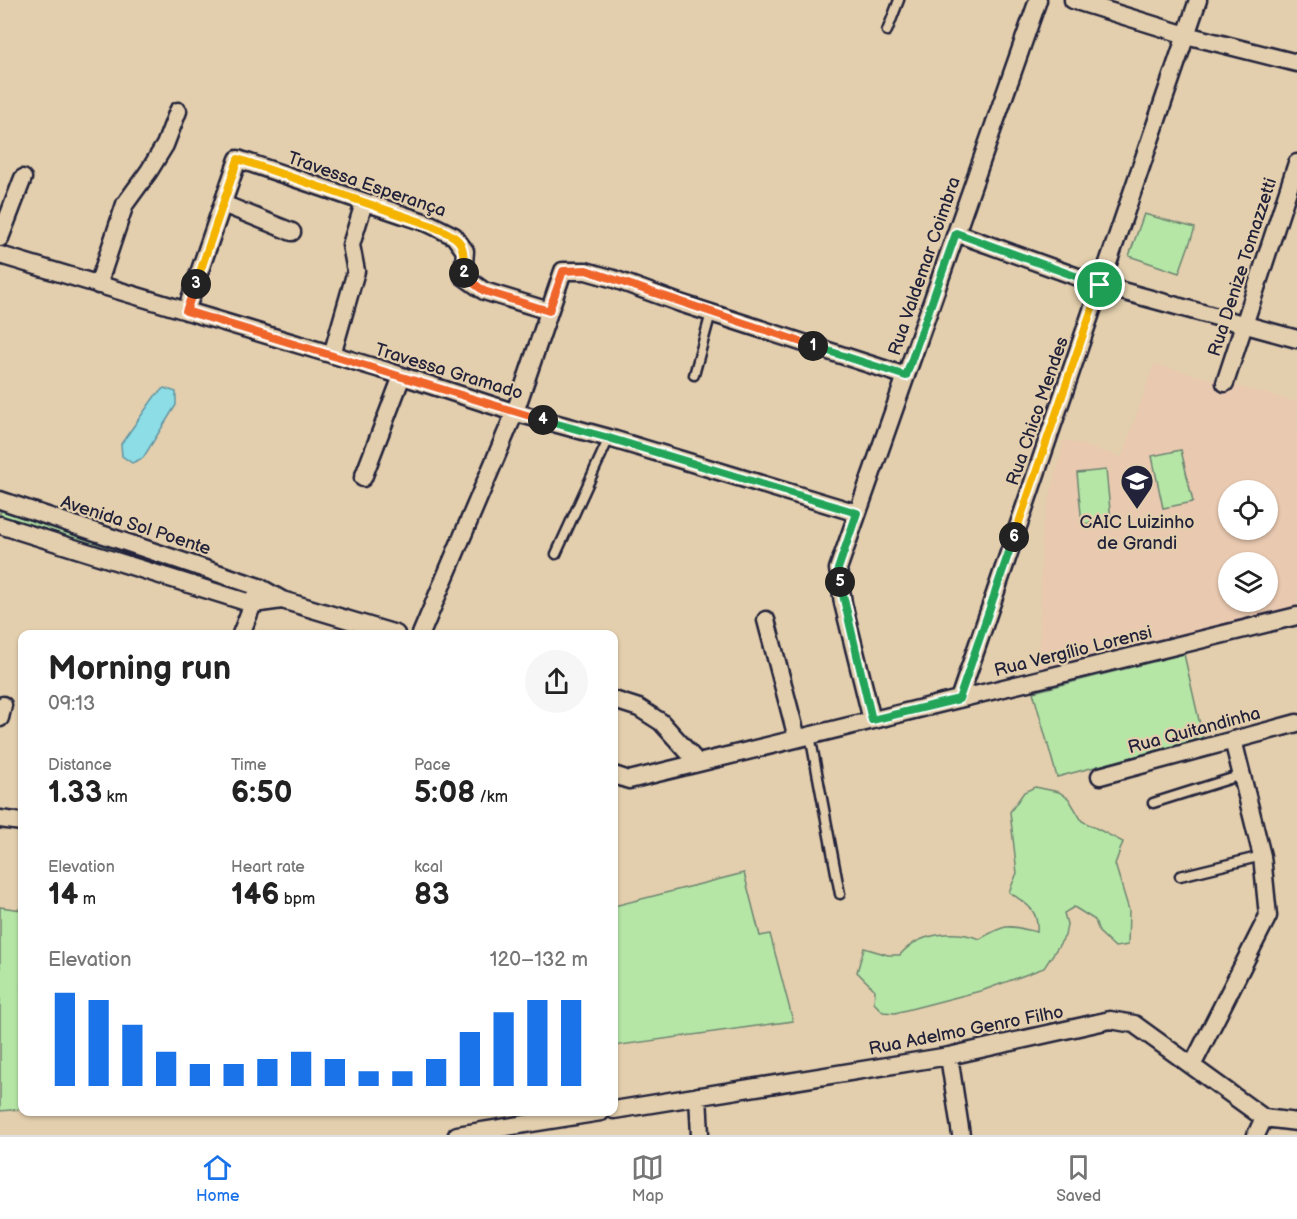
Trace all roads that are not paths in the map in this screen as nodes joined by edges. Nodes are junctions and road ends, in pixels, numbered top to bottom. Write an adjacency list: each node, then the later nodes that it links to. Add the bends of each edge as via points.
1 (899, 0): 5 (lane)
2 (1038, 0): 14 (street, Rua Valdemar Coimbra)
3 (1073, 0): 6 (street)
4 (1198, 0): 6 (street, Rua Chico Mendes)
5 (887, 31)
6 (1186, 35): 7 (street); 18 (street, Rua Chico Mendes)
7 (1297, 63)
8 (178, 111): 17 (street, via 165,145 125,204)
9 (1297, 163): 22 (street, Rua Denize Tomazzetti)
10 (23, 178): 15 (street)
11 (364, 203): 12 (street, Travessa Esperança, via 238,159); 20 (street, Travessa Esperança, via 454,236 465,250 464,276 484,291); 24 (street, via 351,245 356,271)
12 (223, 204): 13 (street); 19 (street)
13 (292, 232)
14 (956, 233): 18 (street); 27 (street, Rua Valdemar Coimbra)
15 (0, 238)
16 (0, 255): 17 (street, Travessa Gramado)
17 (98, 285): 19 (street, Travessa Gramado)
18 (1100, 285): 22 (street); 44 (street, Rua Chico Mendes)
19 (186, 311): 24 (street, Travessa Gramado)
20 (549, 311): 21 (street, via 563,271 586,270); 29 (street)
21 (711, 313): 25 (lane); 27 (street)
22 (1244, 325): 23 (street); 28 (street, Rua Denize Tomazzetti)
23 (1297, 339)
24 (332, 355): 26 (street, Travessa Gramado)
25 (694, 375)
26 (402, 376): 29 (street, Travessa Gramado); 31 (street)
27 (906, 376): 33 (street, Rua Valdemar Coimbra)
28 (1225, 383)
29 (515, 412): 30 (street, Travessa Gramado); 43 (street)
30 (609, 438): 33 (street, Travessa Gramado); 35 (lane)
31 (363, 478)
32 (0, 501): 36 (street, Avenida Sol Poente)
33 (857, 513): 46 (street, Rua Valdemar Coimbra, via 838,569)
34 (0, 525): 38 (street)
35 (556, 554)
36 (259, 586): 37 (street, Avenida Sol Poente); 38 (street)
37 (282, 600): 38 (street); 42 (street)
38 (253, 604): 41 (street)
39 (1297, 616): 44 (street, Rua Vergílio Lorensi)
40 (766, 620): 48 (street)
41 (243, 630)
42 (383, 630)
43 (423, 630)
44 (959, 699): 46 (street, Rua Vergílio Lorensi)
45 (618, 701): 50 (street, via 639,708 661,722)
46 (872, 720): 48 (street, Rua Vergílio Lorensi)
47 (1297, 723): 49 (street, Rua Quitandinha)
48 (804, 737): 50 (street, Rua Vergílio Lorensi); 59 (lane)
49 (1233, 740): 51 (street); 53 (street, Rua Quitandinha)
50 (698, 763): 52 (street, Rua Vergílio Lorensi, via 629,780)
51 (1242, 775): 54 (lane); 57 (street)
52 (618, 776)
53 (1100, 776)
54 (1153, 803)
55 (0, 819): 56 (street)
56 (18, 821)
57 (1262, 856): 58 (lane); 61 (street, via 1268,916)
58 (1180, 876)
59 (840, 894)
60 (950, 1056): 61 (street, Rua Adelmo Genro Filho, via 1110,1020 1134,1024); 62 (street, Rua Adelmo Genro Filho); 70 (street)
61 (1192, 1066): 65 (street, Rua Adelmo Genro Filho)
62 (698, 1096): 63 (street, Rua Adelmo Genro Filho); 69 (street)
63 (618, 1109)
64 (584, 1116): 67 (street)
65 (1264, 1118): 66 (street, Rua Adelmo Genro Filho); 71 (street)
66 (1297, 1122)
67 (527, 1129): 68 (street)
68 (457, 1135)
69 (700, 1135)
70 (961, 1135)
71 (1256, 1135)

